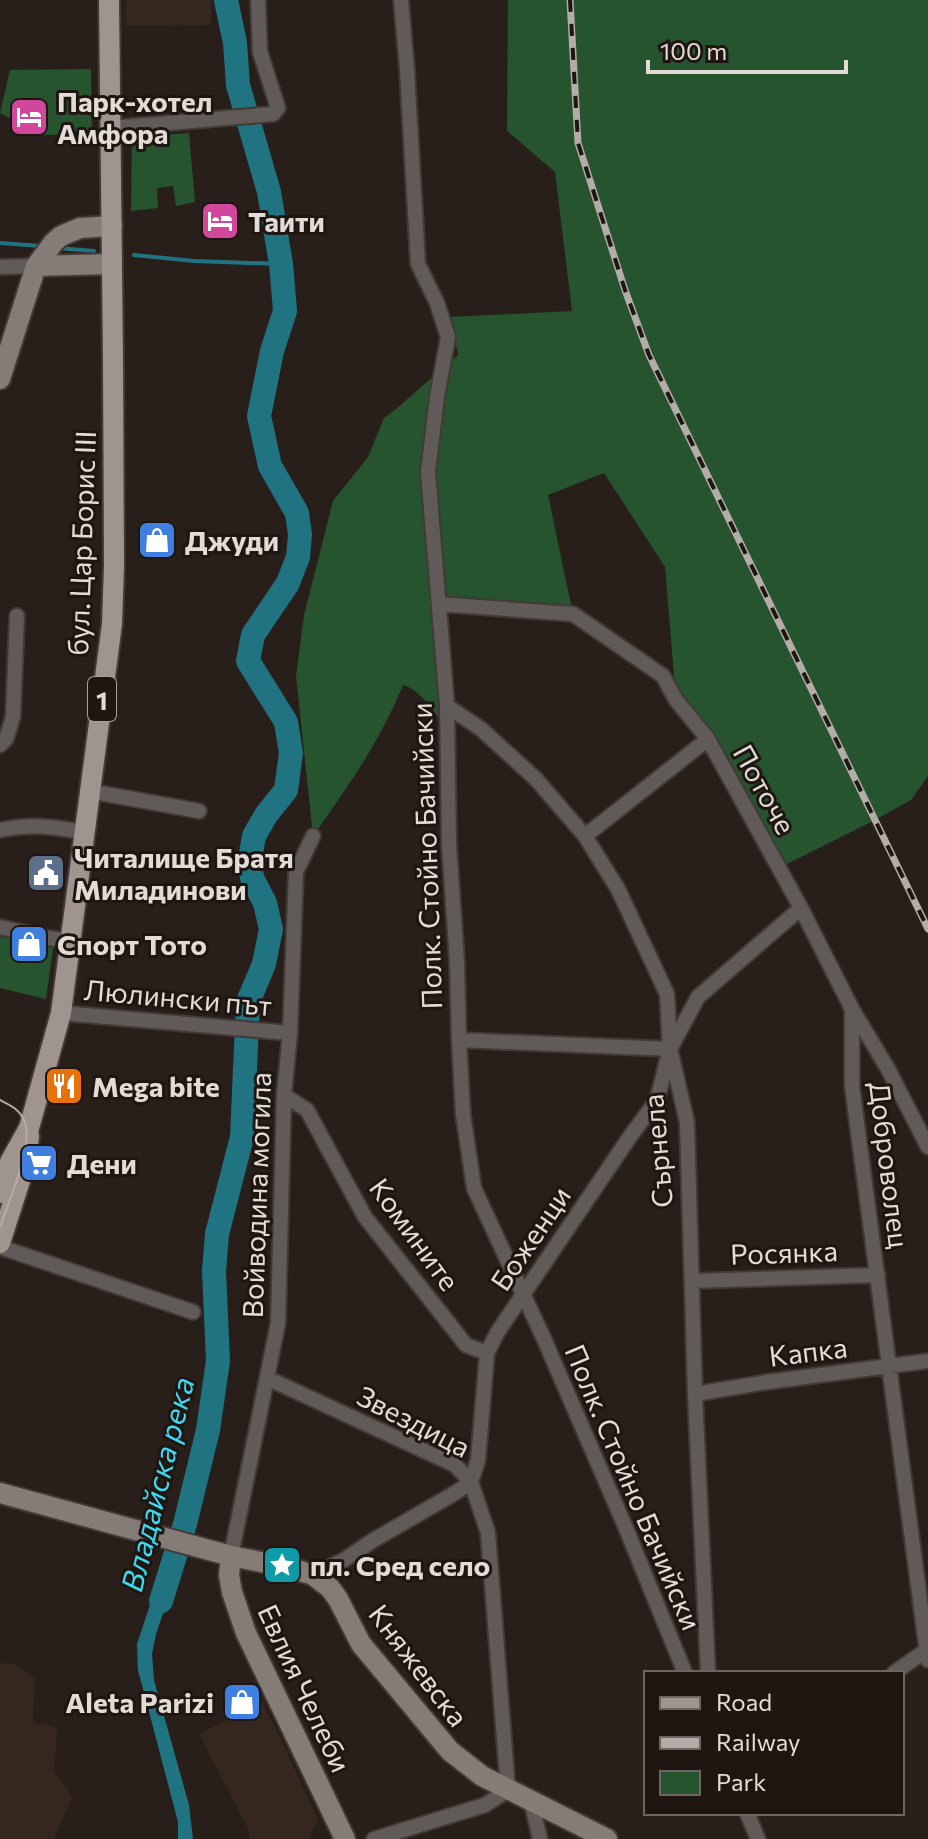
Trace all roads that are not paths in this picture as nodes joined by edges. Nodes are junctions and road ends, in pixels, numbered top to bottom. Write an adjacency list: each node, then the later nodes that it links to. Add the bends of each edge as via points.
1 (109, 0): 4 (main road, бул. Цар Борис III / 1)
2 (258, 0): 4 (street, via 260,52 278,108 273,114)
3 (401, 0): 10 (street, Полк. Стойно Бачийски, via 418,264 448,337 428,472)
4 (111, 128): 5 (main road, бул. Цар Борис III / 1)
5 (112, 226): 6 (street, via 80,228 61,236); 7 (main road, бул. Цар Борис III / 1)
6 (45, 254): 7 (street); 8 (street); 9 (street)
7 (112, 264): 15 (main road, бул. Цар Борис III / 1, via 112,624)
8 (0, 267)
9 (0, 379)
10 (439, 604): 12 (street, Полк. Стойно Бачийски); 13 (street, Поточе, via 573,614 663,676)
11 (17, 616): 14 (street, via 13,717)
12 (447, 706): 20 (street, Сърнела, via 536,779); 27 (street, Полк. Стойно Бачийски)
13 (708, 739): 20 (street); 21 (street, Поточе)
14 (0, 745)
15 (89, 791): 16 (street); 18 (main road, бул. Цар Борис III / 1)
16 (199, 811)
17 (0, 830): 18 (street, via 36,825)
18 (84, 832): 23 (main road, бул. Цар Борис III / 1)
19 (313, 836): 26 (street, Войводина могила, via 296,872)
20 (585, 836): 28 (street, Сърнела, via 618,889 667,994)
21 (801, 908): 24 (street, Поточе); 28 (street, Боженци, via 698,997)
22 (0, 927): 23 (street)
23 (72, 941): 25 (main road, бул. Цар Борис III / 1)
24 (852, 1009): 31 (street, Поточе); 34 (street, Доброволец, via 852,1086)
25 (61, 1013): 26 (street, Люлински път); 30 (main road, бул. Цар Борис III / 1)
26 (283, 1032): 29 (street, Войводина могила)
27 (459, 1040): 28 (street); 36 (street, Полк. Стойно Бачийски, via 474,1188)
28 (670, 1049): 35 (street, Сърнела, via 687,1122); 36 (street, Боженци, via 657,1100)
29 (284, 1095): 38 (street, Комините, via 307,1110 365,1217 466,1345); 41 (street, Войводина могила, via 278,1323)
30 (29, 1128): 32 (main road, бул. Цар Борис III / 1); 33 (main road, бул. Цар Борис III / 1, via 26,1162)
31 (928, 1147)
32 (0, 1193)
33 (0, 1245): 37 (street)
34 (878, 1275): 35 (street, Росянка); 40 (street, Доброволец)
35 (692, 1281): 42 (street, Сърнела)
36 (524, 1293): 38 (street, Боженци); 48 (street, Полк. Стойно Бачийски)
37 (193, 1312)
38 (487, 1353): 43 (street, Боженци, via 478,1460)
39 (928, 1361): 40 (street, Капка)
40 (889, 1367): 42 (street, Капка); 47 (street, Доброволец)
41 (267, 1378): 43 (street, Звездица, via 455,1465); 45 (street, Войводина могила)
42 (695, 1394): 49 (street, Сърнела)
43 (471, 1482): 46 (street); 51 (street, Звездица, via 488,1533)
44 (0, 1493): 45 (street)
45 (231, 1556): 46 (street); 54 (street, Евлия Челеби, via 229,1575 237,1611)
46 (313, 1575): 51 (street, Княжевска, via 330,1588 361,1644 450,1751)
47 (928, 1653): 50 (street)
48 (684, 1671)
49 (708, 1671)
50 (897, 1671)
51 (508, 1790): 52 (street, Княжевска); 55 (street, via 485,1805)
52 (531, 1801): 56 (street); 57 (street, Княжевска)
53 (748, 1815): 58 (street)
54 (345, 1839)
55 (374, 1839)
56 (540, 1839)
57 (607, 1839)
58 (758, 1839)

